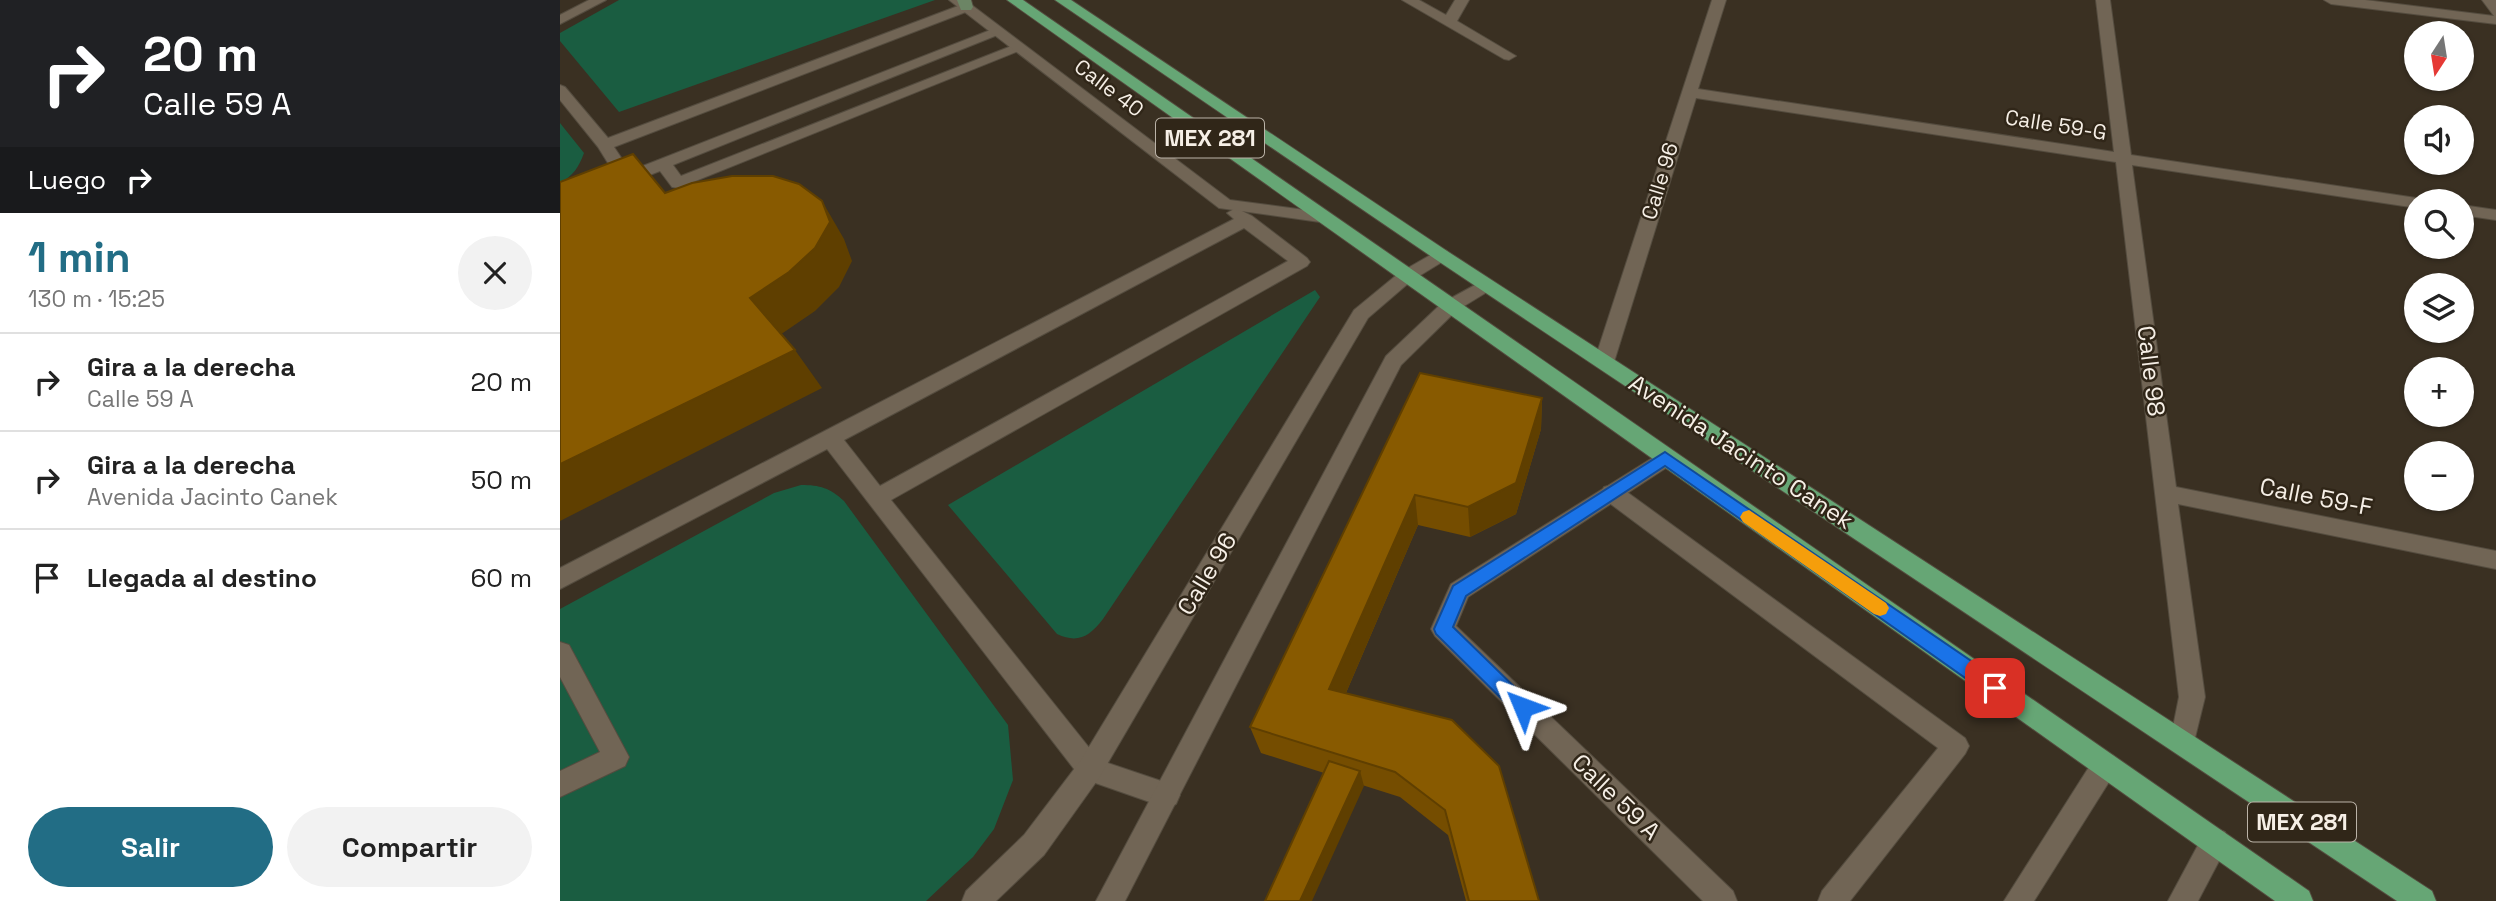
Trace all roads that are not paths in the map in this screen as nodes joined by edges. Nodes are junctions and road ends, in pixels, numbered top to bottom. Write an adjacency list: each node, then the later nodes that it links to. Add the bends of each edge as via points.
1 (599, 0): 12 (street)
2 (1014, 0): 29 (main road, Avenida Jacinto Canek / MEX 281)
3 (1062, 0): 31 (main road, Avenida Jacinto Canek / MEX 281)
4 (1409, 0): 14 (street)
5 (1462, 0): 14 (street)
6 (1719, 0): 19 (street, Calle 96)
7 (2103, 0): 21 (street, Calle 98)
8 (2331, 0): 13 (street)
9 (2489, 0): 11 (street)
10 (962, 2): 15 (street, Calle 40); 20 (street)
11 (2496, 12)
12 (560, 20)
13 (2496, 20)
14 (1449, 22): 17 (street)
15 (998, 32): 16 (street, Calle 40); 22 (street)
16 (1019, 48): 22 (street, via 678,183); 26 (street, Calle 40)
17 (1509, 56)
18 (560, 90): 20 (street)
19 (1688, 92): 21 (street, Calle 59-G); 35 (street, Calle 96)
20 (605, 145): 23 (street)
21 (2123, 158): 25 (street, Calle 59-G); 39 (street, Calle 98)
22 (663, 164): 23 (street)
23 (626, 178): 24 (street)
24 (604, 187)
25 (2404, 201)
26 (1225, 204): 29 (street, Calle 40); 30 (street)
27 (2474, 212): 28 (street)
28 (2496, 215)
29 (1320, 217): 32 (main road, Avenida Jacinto Canek / MEX 281)
30 (1246, 220): 36 (street); 40 (street, via 1301,262)
31 (1441, 255): 32 (street, Calle 96); 33 (main road, Avenida Jacinto Canek / MEX 281)
32 (1405, 276): 34 (main road, Avenida Jacinto Canek / MEX 281); 46 (street, Calle 96, via 1362,314)
33 (1486, 285): 34 (street); 35 (main road, Avenida Jacinto Canek / MEX 281)
34 (1449, 307): 37 (main road, Avenida Jacinto Canek / MEX 281); 48 (street, via 1393,361)
35 (1604, 362): 44 (main road, Avenida Jacinto Canek / MEX 281)
36 (831, 439): 40 (street); 42 (street)
37 (1665, 458): 38 (street, Calle 59 A); 45 (main road, Avenida Jacinto Canek / MEX 281)
38 (1612, 493): 52 (street, Calle 59 A, via 1459,591 1443,629); 53 (street, via 1956,746)
39 (2166, 493): 41 (street, Calle 59-F); 44 (street, Calle 98, via 2192,697)
40 (878, 497): 46 (street)
41 (2496, 560)
42 (560, 579)
43 (560, 653): 47 (street, via 616,757)
44 (2183, 742): 57 (main road, Avenida Jacinto Canek / MEX 281)
45 (2105, 765): 49 (main road, Avenida Jacinto Canek / MEX 281); 54 (street)
46 (1090, 769): 48 (street); 50 (street, Calle 96, via 1034,845)
47 (560, 784)
48 (1167, 795): 51 (street)
49 (2215, 842): 55 (street); 56 (main road, Avenida Jacinto Canek / MEX 281)
50 (976, 901)
51 (1110, 901)
52 (1723, 901)
53 (1832, 901)
54 (2018, 901)
55 (2182, 901)
56 (2299, 901)
57 (2422, 901)

